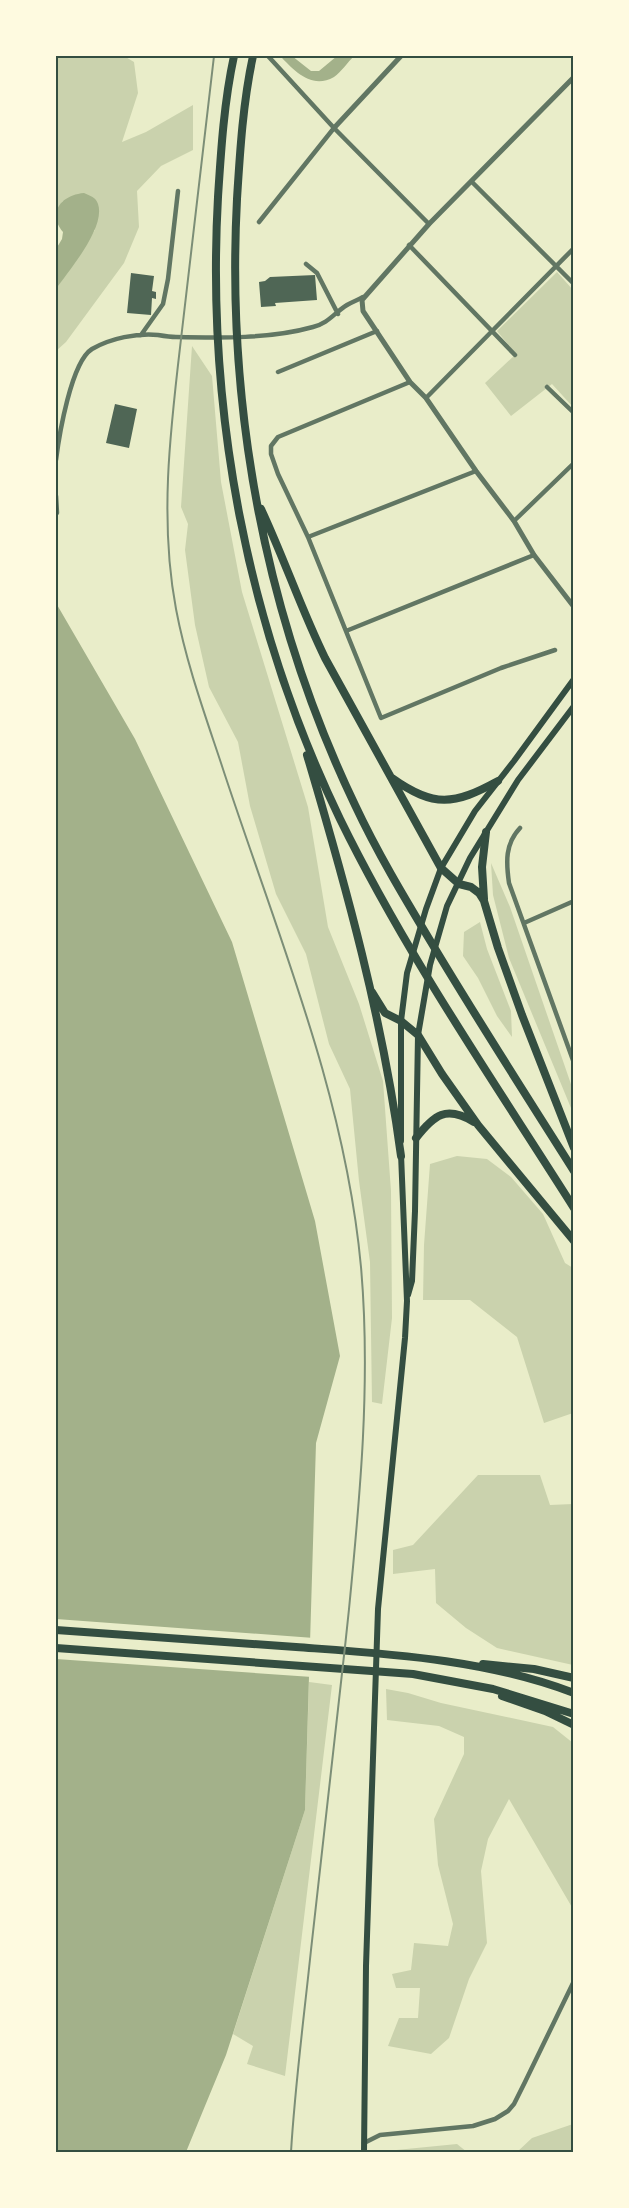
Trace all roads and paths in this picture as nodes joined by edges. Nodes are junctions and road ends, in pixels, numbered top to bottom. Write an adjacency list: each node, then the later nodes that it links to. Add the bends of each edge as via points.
1 (234, 56): 40 (highway, via 219,174 216,301 222,405 256,588)
2 (253, 56): 31 (highway, via 240,155 235,300 240,385)
3 (268, 56): 6 (street)
4 (401, 56): 6 (street)
5 (573, 77): 7 (street)
6 (334, 128): 9 (street); 10 (street)
7 (471, 182): 10 (street); 14 (street)
8 (178, 191): 20 (street, via 163,304)
9 (259, 222)
10 (429, 224): 11 (street)
11 (409, 245): 16 (street); 19 (street)
12 (573, 248): 14 (street)
13 (306, 264): 17 (street, via 317,273)
14 (556, 266): 15 (street); 19 (street)
15 (573, 284)
16 (363, 297): 17 (street); 18 (street, via 363,311)
17 (338, 314): 20 (street, via 313,327 263,335)
18 (377, 331): 22 (street); 23 (street)
19 (492, 331): 21 (street); 25 (street)
20 (141, 335): 27 (street, via 120,338 90,350 69,393)
21 (515, 355)
22 (278, 372)
23 (410, 382): 25 (street); 34 (street, via 278,437 271,446 278,474)
24 (548, 387): 26 (street)
25 (426, 398): 29 (street)
26 (573, 413)
27 (56, 460)
28 (573, 463): 33 (street)
29 (476, 471): 33 (street); 34 (street)
30 (56, 496): 32 (street)
31 (255, 497): 42 (highway, via 309,626); 59 (highway, via 281,607 319,722 355,806 446,968)
32 (57, 513)
33 (514, 521): 35 (street)
34 (308, 537): 37 (street)
35 (534, 555): 36 (street); 37 (street)
36 (573, 607)
37 (346, 631): 38 (street, via 381,718)
38 (555, 650)
39 (573, 680): 43 (main road)
40 (292, 705): 51 (highway, via 331,835); 60 (highway, via 340,818 400,929)
41 (573, 706): 45 (main road, via 518,780)
42 (390, 777): 43 (highway, via 415,794 442,800 474,794); 46 (highway)
43 (498, 781): 46 (main road)
44 (520, 828): 50 (street, via 506,860 509,883)
45 (486, 832): 47 (main road); 48 (highway)
46 (441, 868): 47 (highway); 52 (main road, via 414,944)
47 (459, 884): 48 (highway, via 471,887); 53 (main road, via 447,906 430,965)
48 (484, 901): 57 (highway)
49 (573, 901): 50 (street)
50 (524, 923): 54 (street)
51 (368, 986): 52 (highway, via 385,1013); 58 (highway, via 391,1083)
52 (401, 1021): 53 (highway); 58 (main road)
53 (418, 1035): 55 (highway); 56 (main road)
54 (573, 1063)
55 (478, 1125): 56 (highway, via 463,1116 440,1115); 61 (highway)
56 (416, 1138): 62 (main road, via 412,1281)
57 (573, 1148)
58 (401, 1156): 62 (main road)
59 (573, 1171)
60 (573, 1208)
61 (573, 1241)
62 (406, 1301): 72 (main road, via 378,1610)
63 (56, 1630): 65 (highway)
64 (56, 1648): 67 (highway, via 413,1674)
65 (452, 1662): 66 (highway, via 515,1666); 68 (highway, via 530,1678)
66 (573, 1678)
67 (464, 1683): 69 (highway, via 522,1696); 70 (highway)
68 (573, 1694)
69 (573, 1714)
70 (573, 1725)
71 (573, 1981): 72 (street, via 514,2104 507,2111 473,2126 380,2135)
72 (364, 2143): 73 (main road)
73 (364, 2152)

